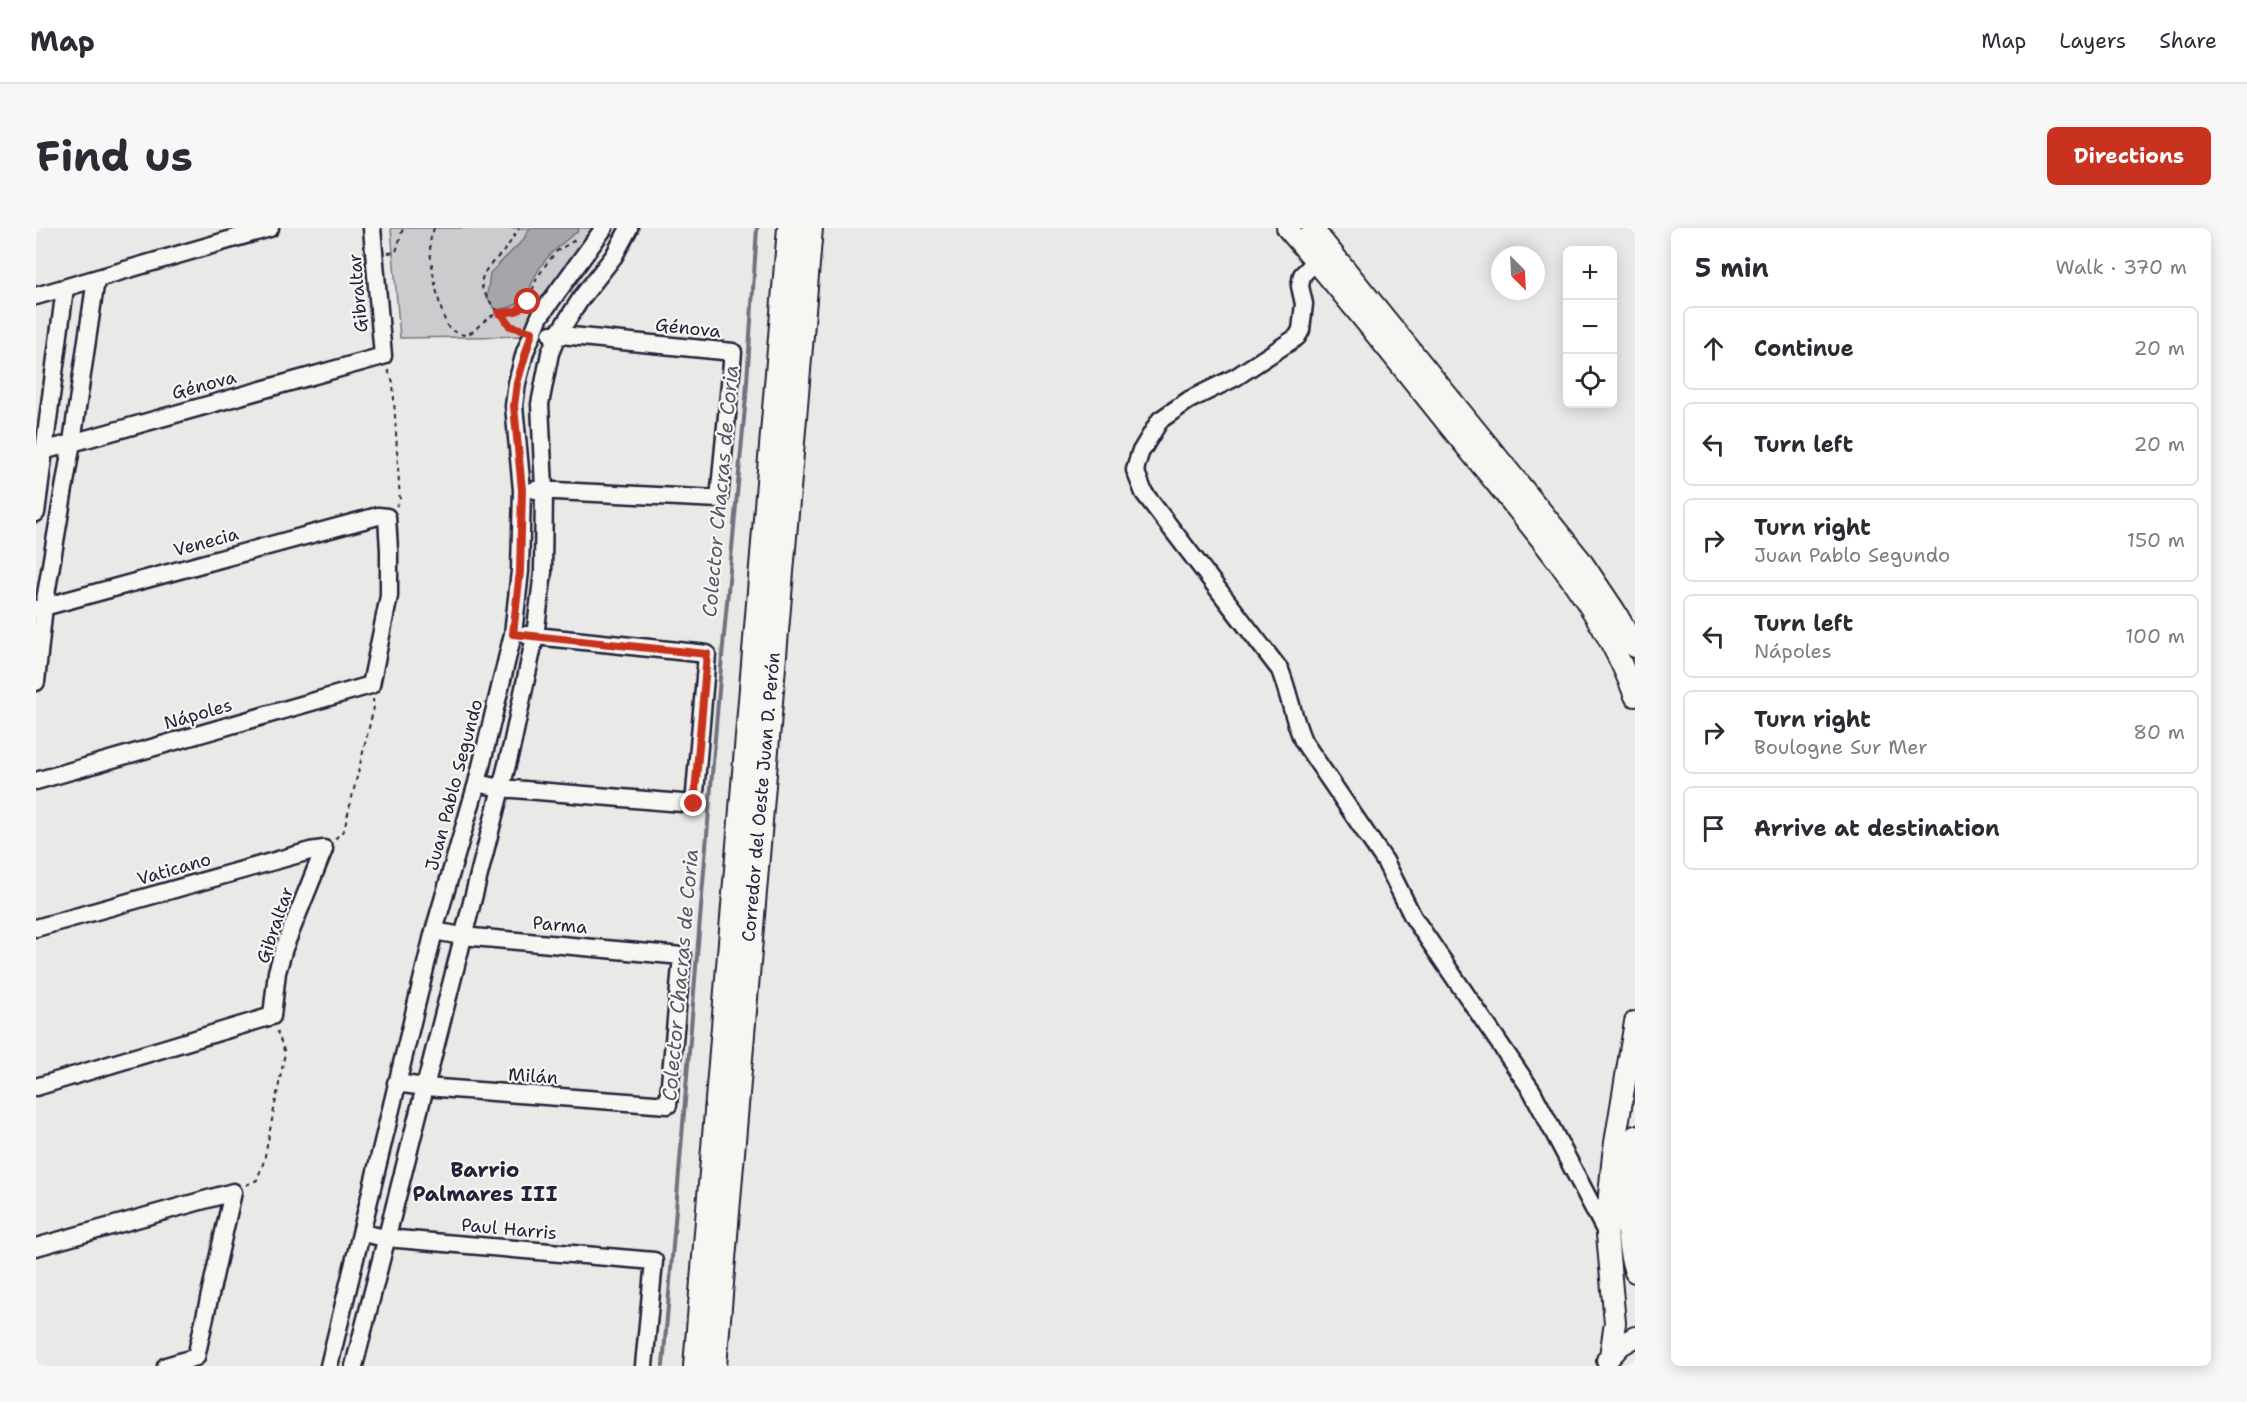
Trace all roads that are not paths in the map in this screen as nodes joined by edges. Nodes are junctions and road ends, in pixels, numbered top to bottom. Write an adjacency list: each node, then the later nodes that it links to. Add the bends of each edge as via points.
1 (270, 228): 10 (street)
2 (372, 228): 15 (street, Gibraltar)
3 (604, 228): 13 (street, Juan Pablo Segundo, via 558,288)
4 (628, 228): 14 (street, via 614,256)
5 (790, 228): 52 (highway, Corredor del Oeste Juan D. Perón)
6 (810, 228): 53 (highway, Corredor del Oeste Juan D. Perón)
7 (1287, 228): 9 (main road)
8 (1312, 228): 24 (main road, via 1580,559)
9 (1316, 261): 27 (main road, via 1581,593 1612,642); 42 (street, via 1302,275 1304,304 1298,337 1160,420 1140,453 1135,470 1144,493 1280,670 1303,741 1385,861 1413,916 1532,1091)
10 (96, 279): 11 (street); 16 (street)
11 (65, 288): 12 (street); 17 (street)
12 (36, 296)
13 (532, 332): 14 (street, Génova); 19 (street, Juan Pablo Segundo, via 514,406)
14 (558, 334): 18 (street, via 550,353 540,404); 18 (street, Génova, via 733,352 719,498)
15 (383, 356): 16 (street, Génova)
16 (72, 442): 17 (street, Génova); 21 (street)
17 (41, 451): 20 (street)
18 (544, 489): 19 (street); 23 (street, via 543,572)
19 (522, 490): 22 (street, Juan Pablo Segundo, via 520,571)
20 (36, 513)
21 (40, 607): 25 (street); 26 (street, Venecia, via 378,516 387,518 389,596)
22 (513, 634): 23 (street); 29 (street, Juan Pablo Segundo)
23 (535, 636): 30 (street); 30 (street, via 707,654 694,804)
24 (1635, 647)
25 (36, 682)
26 (371, 685): 28 (street, Nápoles)
27 (1635, 696)
28 (36, 781)
29 (477, 783): 30 (street); 33 (street, Juan Pablo Segundo)
30 (500, 788): 34 (street)
31 (324, 849): 32 (street, Vaticano); 37 (street, Gibraltar, via 284,948 272,1017)
32 (36, 928)
33 (434, 931): 34 (street, Parma); 36 (street, Juan Pablo Segundo)
34 (462, 936): 38 (street); 39 (street, Parma, via 682,956)
35 (1635, 1022): 42 (main road, via 1613,1155)
36 (396, 1083): 38 (street, Milán); 41 (street, Juan Pablo Segundo)
37 (36, 1087)
38 (425, 1087): 39 (street, Milán); 43 (street)
39 (668, 1105)
40 (1635, 1136): 45 (main road, via 1627,1219 1628,1247)
41 (362, 1233): 43 (street, Paul Harris); 49 (street, Juan Pablo Segundo)
42 (1607, 1234): 47 (main road, via 1615,1323)
43 (386, 1238): 50 (street); 51 (street, Paul Harris, via 654,1261)
44 (36, 1247): 48 (street, via 233,1192 196,1357)
45 (1635, 1272)
46 (1635, 1337): 47 (main road)
47 (1607, 1361)
48 (166, 1366)
49 (329, 1366)
50 (354, 1366)
51 (644, 1366)
52 (696, 1366)
53 (714, 1366)

